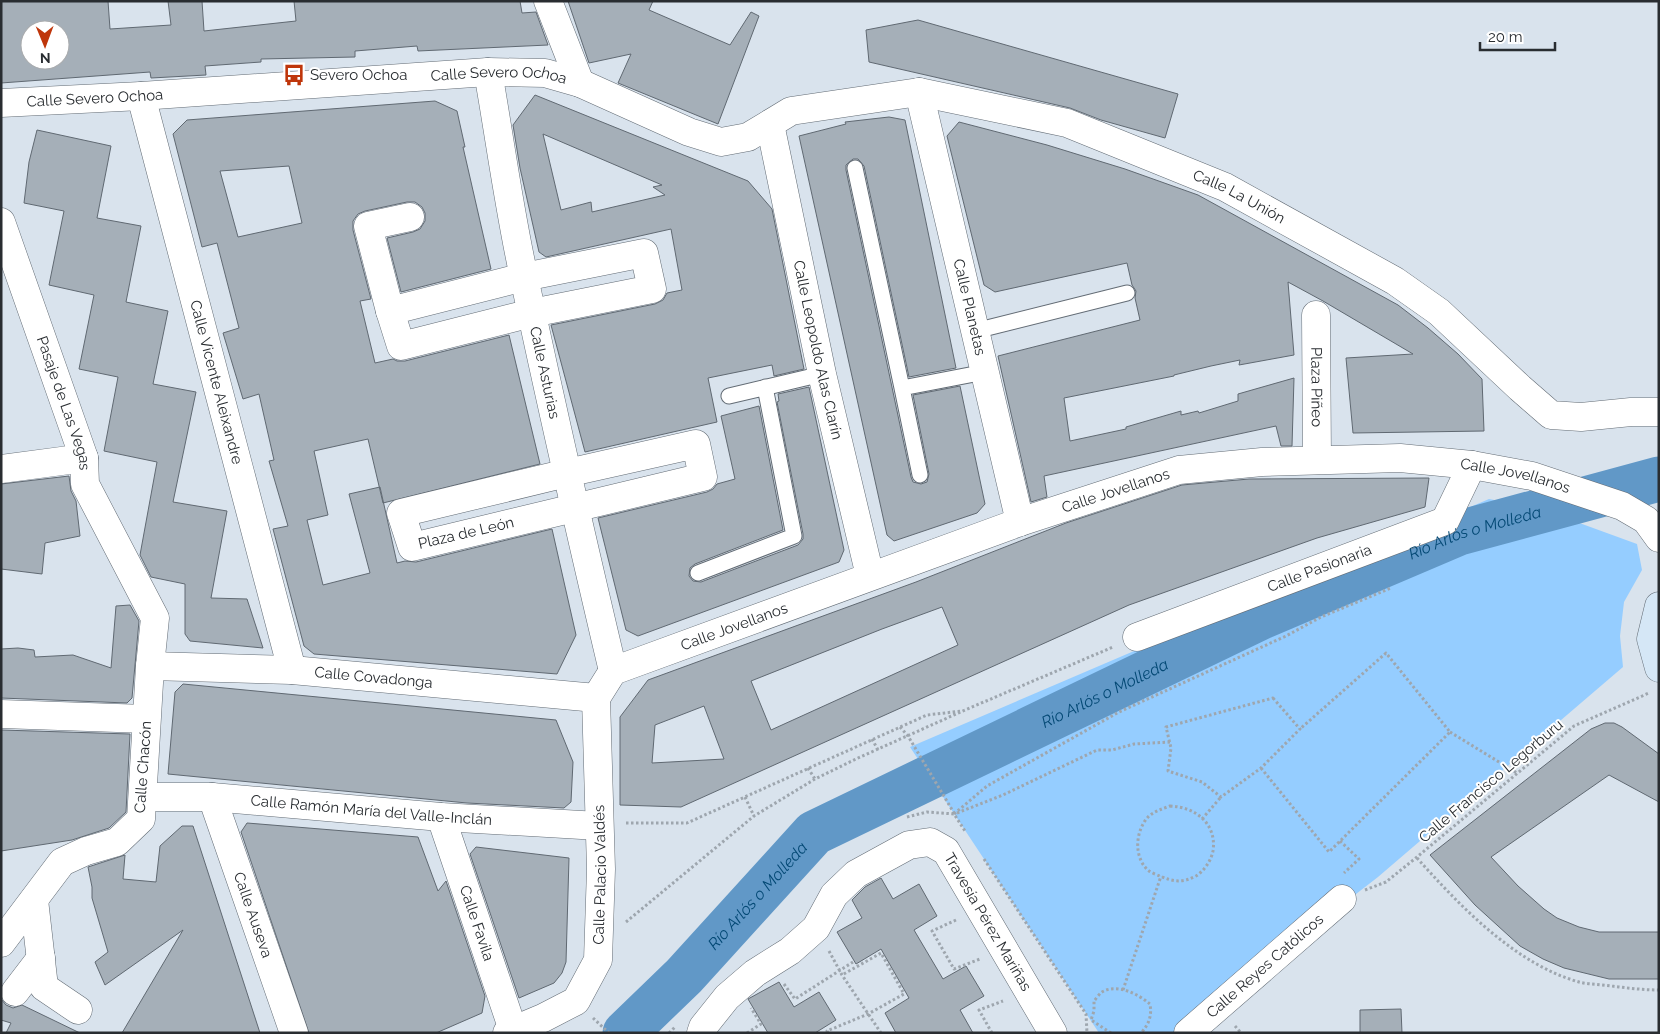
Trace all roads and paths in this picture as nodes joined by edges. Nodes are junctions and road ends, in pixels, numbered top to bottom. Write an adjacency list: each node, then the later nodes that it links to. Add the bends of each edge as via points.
1 (548, 1): 3 (street)
2 (488, 72): 3 (street, Calle Severo Ochoa, via 544,73); 5 (street, Calle Severo Ochoa); 11 (street, Calle Asturias)
3 (580, 83): 7 (street, Calle Severo Ochoa, via 689,132 721,142 748,137)
4 (919, 92): 7 (street, Calle La Unión, via 791,111); 16 (street, Calle Planetas); 22 (street, Calle La Unión, via 1067,123 1225,187 1395,281 1439,312 1551,415 1581,417)
5 (141, 96): 6 (street, Calle Severo Ochoa); 38 (street, Calle Vicente Aleixandre)
6 (1, 103)
7 (770, 124): 18 (street, Calle Leopoldo Alas Clarín)
8 (855, 168): 20 (lane)
9 (410, 217): 13 (street, via 368,226)
10 (1, 222): 23 (street, Pasaje de Las Vegas)
11 (524, 277): 13 (street); 14 (street, Calle Asturias); 14 (street, via 644,253 652,289)
12 (1127, 293): 16 (lane)
13 (390, 310): 14 (street, via 401,346)
14 (532, 313): 27 (street, Calle Asturias)
15 (1316, 315): 24 (street, Plaza Piñeo)
16 (975, 331): 17 (street, Calle Planetas)
17 (985, 372): 20 (lane); 30 (street, Calle Planetas)
18 (822, 374): 19 (lane); 33 (street, Calle Leopoldo Alas Clarín)
19 (765, 387): 21 (lane); 32 (lane, via 794,536)
20 (902, 388): 28 (lane)
21 (729, 396)
22 (1654, 410)
23 (84, 458): 26 (street); 37 (street, Pasaje de Las Vegas, via 85,484 155,618)
24 (1317, 460): 25 (street, Calle Jovellanos, via 1400,458); 30 (street, Calle Jovellanos, via 1179,470)
25 (1472, 465): 31 (street, Calle Jovellanos, via 1532,476 1622,506 1646,520); 36 (street, Calle Pasionaria, via 1445,520)
26 (1, 469)
27 (568, 473): 29 (street, Calle Asturias); 29 (street, via 696,444 703,477); 29 (street, Plaza de León, via 401,513 412,547)
28 (920, 475)
29 (574, 508): 39 (street, Calle Asturias)
30 (1020, 522): 33 (street, Calle Jovellanos)
31 (1659, 538)
32 (698, 573)
33 (870, 576): 39 (street, Calle Jovellanos)
34 (1391, 588): 60 (path, via 1321,616 1286,636 1118,712 987,786)
35 (1659, 606): 40 (street, via 1650,640)
36 (1137, 637): 42 (path)
37 (150, 666): 38 (street, Calle Covadonga); 44 (street, Calle Chacón)
38 (292, 670): 41 (street, Calle Covadonga)
39 (613, 671): 41 (street)
40 (1654, 680): 54 (path, Calle Francisco Legorburu, via 1574,726)
41 (596, 698): 66 (street, Calle Palacio Valdés)
42 (965, 710): 45 (path, via 927,715); 48 (path)
43 (1, 714): 44 (street)
44 (146, 719): 56 (street, Calle Chacón)
45 (900, 727): 48 (path); 49 (path)
46 (1300, 729): 47 (path, via 1386,653); 50 (path, via 1273,698 1166,727); 53 (path)
47 (1450, 732): 54 (path); 68 (path)
48 (908, 736): 51 (path); 60 (path)
49 (872, 739): 51 (path); 52 (path)
50 (1170, 742): 58 (path, via 1168,771 1202,782); 60 (path, via 1096,750 1003,795)
51 (878, 750): 55 (path)
52 (808, 768): 55 (path); 57 (path)
53 (1261, 768): 58 (path); 68 (path, via 1329,852)
54 (1517, 773): 70 (path, Calle Francisco Legorburu)
55 (815, 780): 61 (path)
56 (143, 797): 59 (street, Calle Ramón María del Valle-Inclán); 74 (street, Calle Chacón, via 141,820 116,842 62,862)
57 (745, 797): 61 (path); 65 (path, via 687,823)
58 (1221, 797): 64 (path)
59 (212, 798): 62 (street, Calle Ramón María del Valle-Inclán); 94 (street, Calle Auseva)
60 (954, 814): 63 (path, via 927,812); 67 (path)
61 (754, 816): 76 (path)
62 (441, 817): 66 (street, Calle Ramón María del Valle-Inclán); 93 (street, Calle Favila)
63 (906, 817)
64 (1202, 819): 72 (path, via 1211,828 1214,841 1207,866 1186,880 1172,882); 72 (path, via 1193,810 1182,806 1170,806 1148,817 1141,827 1138,851 1150,872)
65 (633, 822)
66 (599, 826): 93 (street, Calle Palacio Valdés, via 598,960 576,1001)
67 (970, 838)
68 (1340, 841): 71 (path)
69 (980, 854): 101 (path, via 1086,1014)
70 (1417, 857): 73 (path, Calle Francisco Legorburu, via 1386,882); 86 (path, via 1456,900 1512,949 1536,964 1580,982)
71 (1359, 859)
72 (1161, 876): 85 (path)
73 (1342, 899): 104 (street, Calle Reyes Católicos)
74 (34, 900): 78 (street, Calle Chacón); 79 (street)
75 (959, 918): 80 (path, via 932,931 954,969)
76 (628, 921)
77 (816, 928): 82 (path); 92 (street, Travesía Pérez Mariñas, via 790,951 755,973); 100 (street, Travesía Pérez Mariñas, via 834,895 856,874 909,845 930,842 946,851)
78 (1, 942)
79 (41, 958): 87 (street); 90 (street, via 44,987)
80 (984, 958)
81 (853, 962): 82 (path)
82 (840, 969): 83 (path); 84 (path, via 795,999)
83 (842, 975): 91 (path); 91 (path, via 881,953 904,994)
84 (778, 976)
85 (1123, 990): 102 (path, via 1102,992 1094,1001 1091,1020); 103 (path, via 1150,1004 1151,1014)
86 (1659, 990)
87 (15, 992)
88 (1008, 999): 99 (path, via 979,1010)
89 (748, 1003): 96 (path, via 761,1024)
90 (78, 1010)
91 (868, 1014): 97 (path); 98 (path)
92 (692, 1026): 95 (path)
93 (510, 1031)
94 (294, 1033)
95 (669, 1033)
96 (747, 1033)
97 (828, 1033)
98 (880, 1033)
99 (992, 1033)
100 (1053, 1033)
101 (1087, 1033)
102 (1111, 1033)
103 (1142, 1033)
104 (1188, 1033)

